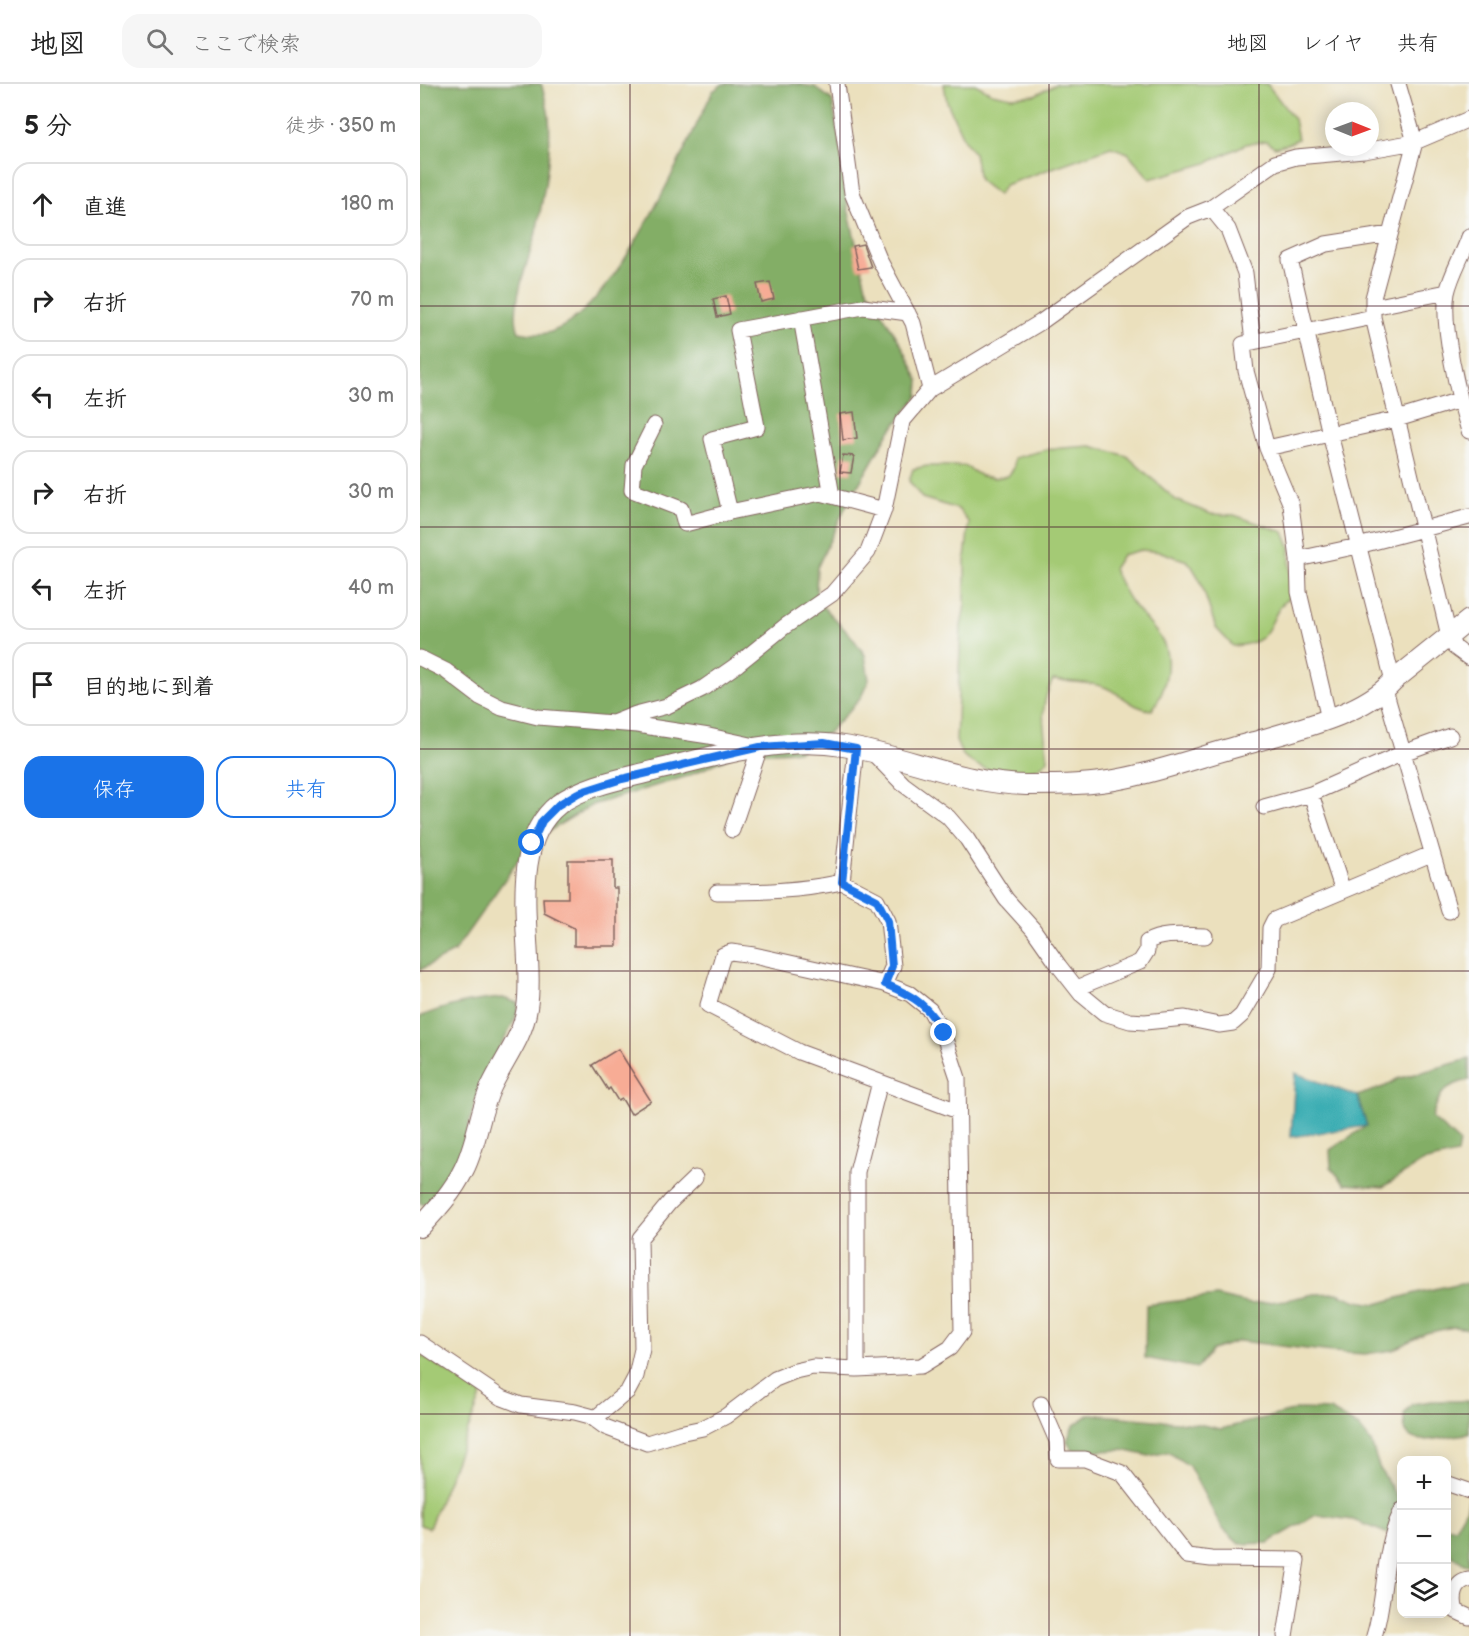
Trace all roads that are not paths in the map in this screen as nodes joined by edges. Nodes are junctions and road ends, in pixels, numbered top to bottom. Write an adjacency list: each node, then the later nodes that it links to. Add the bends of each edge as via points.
1 (837, 84): 10 (street, via 852,193 880,261)
2 (1398, 84): 4 (street)
3 (1469, 119): 4 (street)
4 (1415, 142): 5 (street, via 1275,163); 6 (street)
5 (1211, 208): 13 (street, via 1228,229 1245,273); 14 (street, via 1188,217 1041,322)
6 (1390, 234): 9 (street); 12 (street, via 1326,244 1290,260)
7 (1469, 237): 8 (street)
8 (1447, 292): 9 (street); 15 (street, via 1445,315)
9 (1373, 312): 12 (street); 16 (street)
10 (908, 313): 11 (street, via 863,307); 14 (street)
11 (801, 318): 21 (street); 23 (street, via 738,330 757,427 712,439)
12 (1306, 331): 13 (street); 19 (street)
13 (1253, 342): 20 (street, via 1243,344 1246,371)
14 (930, 389): 22 (street, via 902,422)
15 (1460, 400): 16 (street); 18 (street)
16 (1398, 419): 19 (street); 25 (street)
17 (654, 425): 23 (street, via 634,465 632,490 681,509 685,524)
18 (1469, 431)
19 (1330, 434): 20 (street); 26 (street)
20 (1267, 448): 27 (street, via 1291,505)
21 (832, 496): 22 (street); 23 (street, via 821,493)
22 (884, 510): 34 (street, via 868,552 832,594 702,689 667,706)
23 (730, 512)
24 (1469, 517): 25 (street)
25 (1424, 529): 26 (street); 29 (street)
26 (1358, 546): 27 (street); 32 (street)
27 (1298, 558): 33 (street, via 1299,591)
28 (1469, 620): 29 (street)
29 (1449, 636): 31 (street, via 1454,647); 32 (street)
30 (420, 658): 34 (street, via 446,670 480,697 502,708 538,717)
31 (1469, 658)
32 (1389, 686): 33 (street); 38 (street)
33 (1329, 719): 37 (street, via 1181,764 1080,784 1021,785 974,778)
34 (613, 723): 36 (street)
35 (1450, 736): 38 (street)
36 (760, 747): 37 (street, via 824,743); 41 (street); 53 (street, via 578,793 542,821 527,867 527,1010 481,1111 465,1167 447,1197)
37 (864, 751): 43 (street); 49 (street, via 948,817 1006,899)
38 (1403, 753): 39 (street); 42 (street)
39 (1311, 794): 40 (street); 44 (street)
40 (1264, 807)
41 (732, 830)
42 (1431, 854): 44 (street); 46 (street)
43 (842, 882): 45 (street, via 771,892); 48 (street, via 877,900 888,921 892,966)
44 (1343, 891): 49 (street, via 1274,921 1270,928 1269,969 1242,1015 1233,1023 1219,1025 1185,1018 1130,1020 1104,1013)
45 (717, 892)
46 (1449, 911)
47 (1205, 936): 49 (street, via 1154,938 1147,942 1140,962)
48 (885, 984): 50 (street, via 731,952 723,955 708,1005 799,1052); 51 (street, via 910,994 930,1010 944,1033 958,1078)
49 (1077, 988)
50 (880, 1082): 51 (street); 55 (street, via 857,1172)
51 (958, 1110): 55 (street, via 962,1332 950,1348 921,1366)
52 (695, 1178): 57 (street, via 640,1238 642,1350 636,1376 628,1391)
53 (420, 1227)
54 (420, 1343): 57 (street, via 500,1397 521,1405 575,1412)
55 (857, 1369): 57 (street, via 813,1367 795,1371 775,1379 726,1416 703,1428 648,1443)
56 (1041, 1404): 63 (street, via 1057,1441 1058,1459 1085,1459 1122,1473 1187,1556 1297,1560)
57 (594, 1419)
58 (1451, 1485): 59 (street)
59 (1469, 1491)
60 (1397, 1519): 64 (street)
61 (1469, 1580): 62 (street, via 1457,1587 1453,1603 1456,1611)
62 (1469, 1617)
63 (1285, 1636)
64 (1374, 1636)

